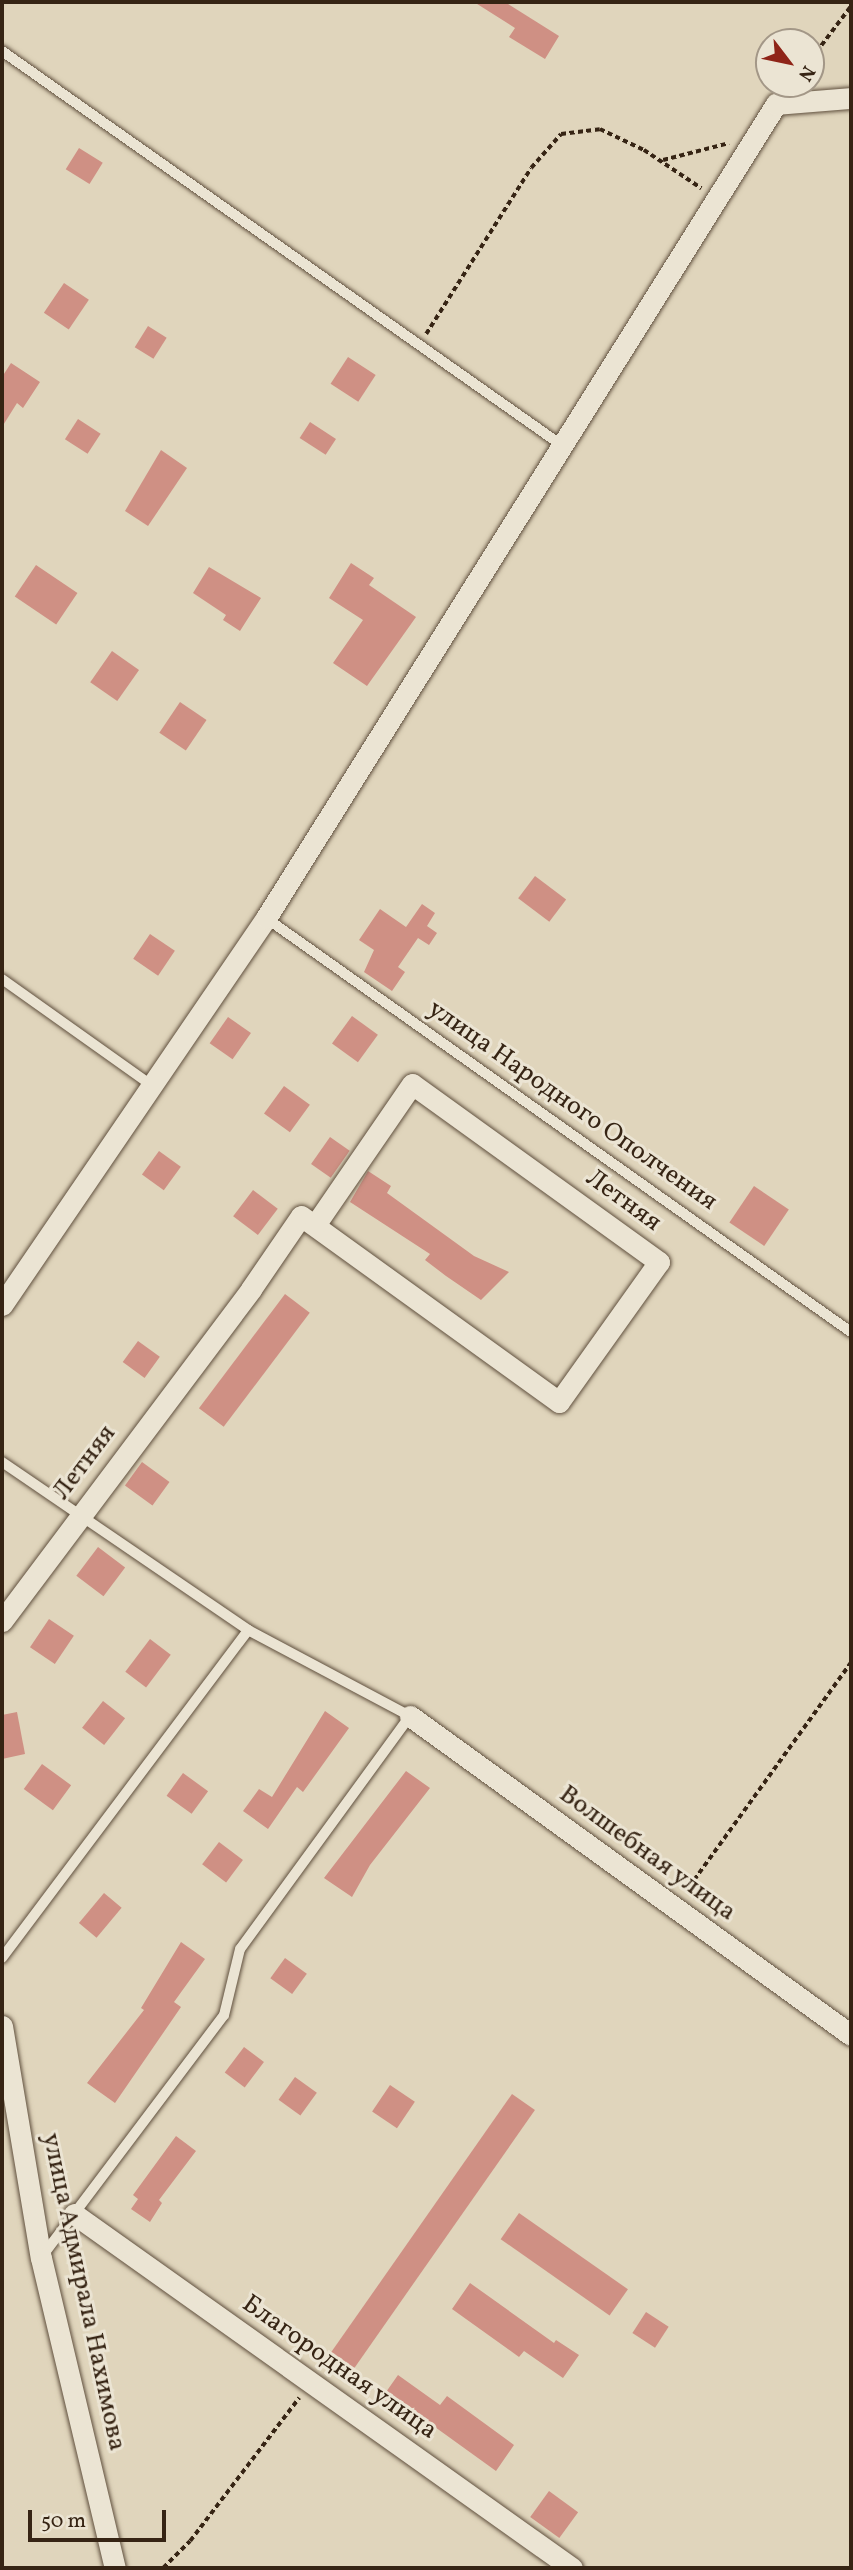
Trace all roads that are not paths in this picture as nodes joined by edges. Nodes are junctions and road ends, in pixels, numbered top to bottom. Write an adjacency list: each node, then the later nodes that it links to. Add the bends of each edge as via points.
1 (2, 51): 3 (lane)
2 (851, 98): 3 (street, via 776,104)
3 (560, 444): 4 (street)
4 (266, 918): 6 (street); 9 (lane, улица Народного Ополчения)
5 (2, 979): 6 (lane)
6 (151, 1085): 8 (street)
7 (315, 1226): 7 (street, Летняя, via 559,1402 659,1262 412,1084); 11 (street, Летняя, via 301,1216)
8 (2, 1305)
9 (851, 1332)
10 (2, 1462): 11 (lane)
11 (81, 1515): 12 (street, Летняя); 13 (lane)
12 (2, 1621)
13 (248, 1630): 14 (lane); 15 (lane)
14 (410, 1716): 17 (street, Волшебная улица); 18 (lane, via 240,1949 224,2015)
15 (2, 1958)
16 (2, 2026): 19 (street, улица Адмирала Нахимова)
17 (851, 2035)
18 (74, 2214): 19 (lane); 21 (street, Благородная улица)
19 (41, 2258): 20 (street, улица Адмирала Нахимова)
20 (115, 2568)
21 (572, 2568)

